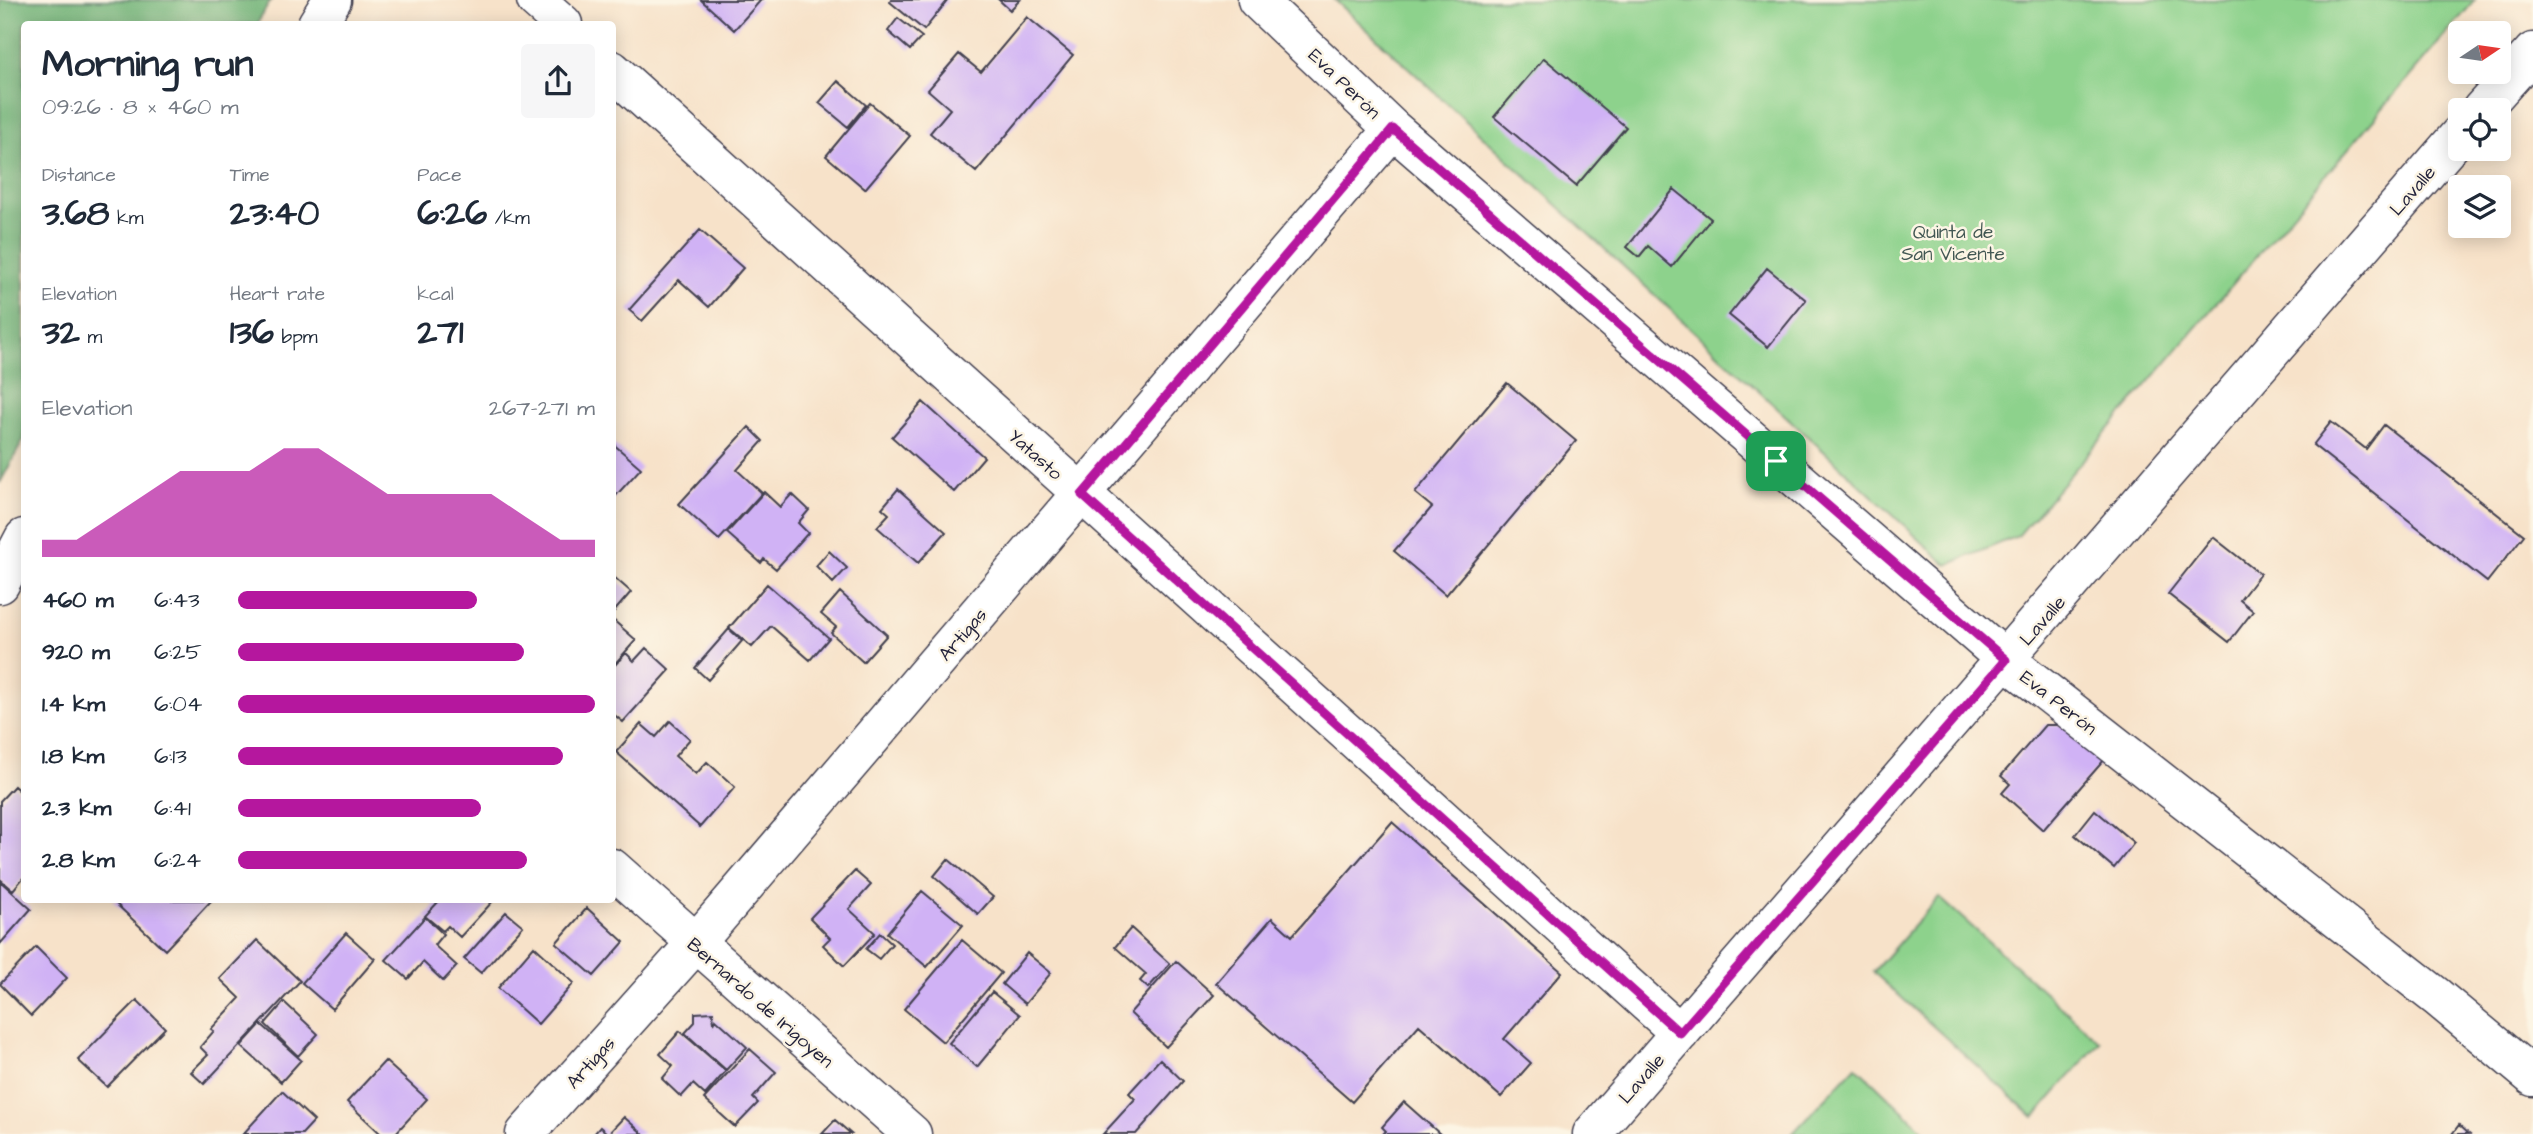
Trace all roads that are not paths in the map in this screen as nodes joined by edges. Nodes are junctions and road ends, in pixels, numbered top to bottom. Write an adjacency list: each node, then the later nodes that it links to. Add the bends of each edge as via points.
1 (332, 0): 4 (street)
2 (536, 0): 5 (street)
3 (1257, 0): 9 (street, Eva Perón)
4 (319, 21)
5 (560, 21)
6 (2533, 52): 8 (street)
7 (616, 74): 11 (street, Yatasto)
8 (2493, 98)
9 (1393, 129): 11 (street, Artigas); 14 (street, Eva Perón)
10 (2448, 148): 14 (street, Lavalle)
11 (1082, 495): 16 (street, Artigas); 17 (street, Yatasto)
12 (21, 544): 13 (street)
13 (0, 584)
14 (2006, 660): 17 (street, Lavalle); 18 (street, Eva Perón)
15 (616, 871): 16 (street, Bernardo de Irigoyen)
16 (695, 944): 19 (street, Artigas); 20 (street, Bernardo de Irigoyen)
17 (1680, 1033): 21 (street, Lavalle)
18 (2533, 1077)
19 (525, 1134)
20 (912, 1134)
21 (1592, 1134)

